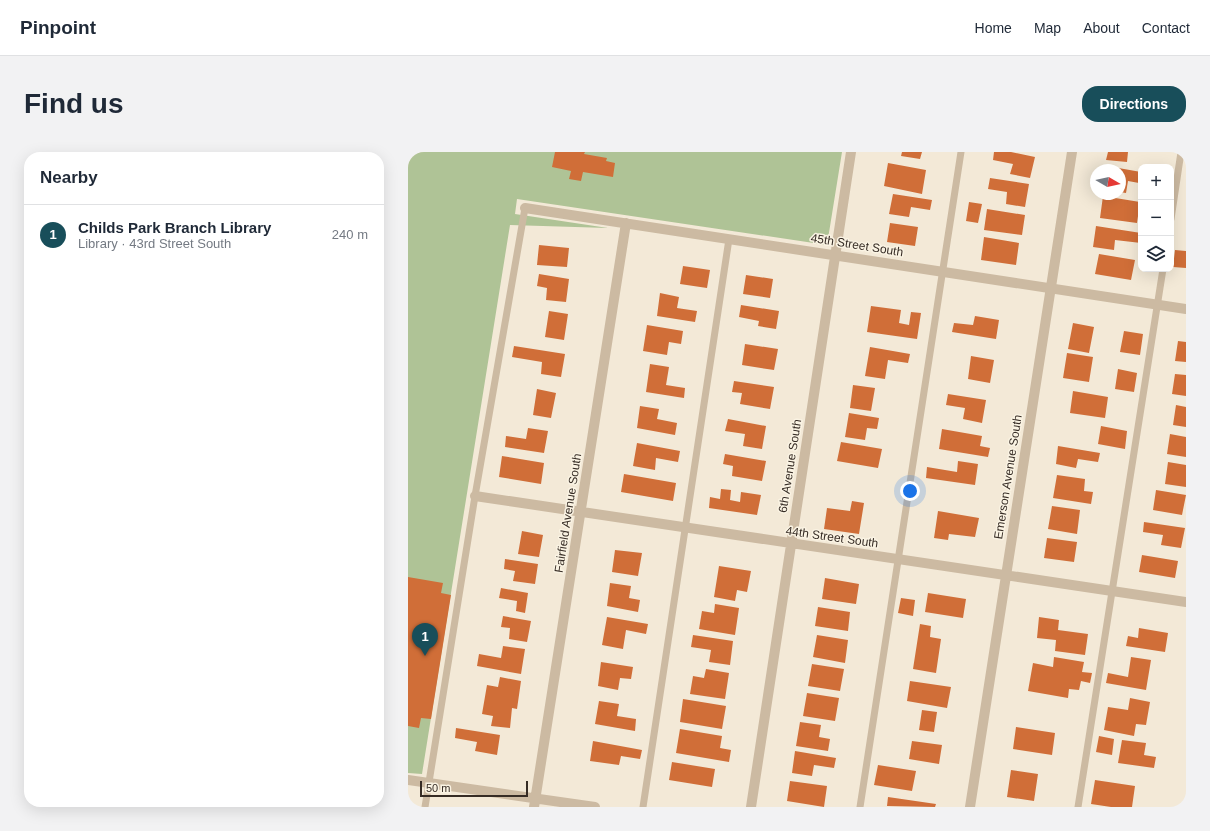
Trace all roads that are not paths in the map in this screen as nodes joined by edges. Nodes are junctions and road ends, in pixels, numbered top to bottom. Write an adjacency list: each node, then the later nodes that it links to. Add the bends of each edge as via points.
1 (851, 152): 9 (street, 6th Avenue South)
2 (962, 152): 10 (lane)
3 (1072, 152): 12 (street, Emerson Avenue South)
4 (1181, 152): 5 (lane)
5 (1174, 200)
6 (524, 208): 7 (street, 45th Street South); 15 (lane)
7 (626, 223): 8 (street, 45th Street South); 16 (street, Fairfield Avenue South)
8 (729, 239): 9 (street, 45th Street South); 17 (lane)
9 (836, 255): 10 (street, 45th Street South); 18 (street, 6th Avenue South)
10 (943, 272): 12 (street, 45th Street South); 19 (lane)
11 (1163, 272): 13 (lane)
12 (1051, 288): 13 (street, 45th Street South); 20 (street, Emerson Avenue South)
13 (1158, 304): 14 (street, 45th Street South); 21 (lane)
14 (1186, 309)
15 (475, 496): 16 (street, 44th Street South); 24 (lane)
16 (581, 513): 17 (street, 44th Street South); 25 (street, Fairfield Avenue South)
17 (685, 528): 18 (street, 44th Street South); 28 (lane)
18 (791, 544): 19 (street, 44th Street South); 29 (street, 6th Avenue South)
19 (898, 560): 20 (street, 44th Street South); 30 (lane)
20 (1006, 576): 21 (street, 44th Street South); 31 (street, Emerson Avenue South)
21 (1113, 592): 22 (street, 44th Street South); 32 (lane)
22 (1186, 602)
23 (408, 780): 24 (street)
24 (428, 783): 25 (street); 26 (lane)
25 (535, 803): 27 (street)
26 (425, 807)
27 (595, 807)
28 (643, 807)
29 (751, 807)
30 (860, 807)
31 (970, 807)
32 (1078, 807)

